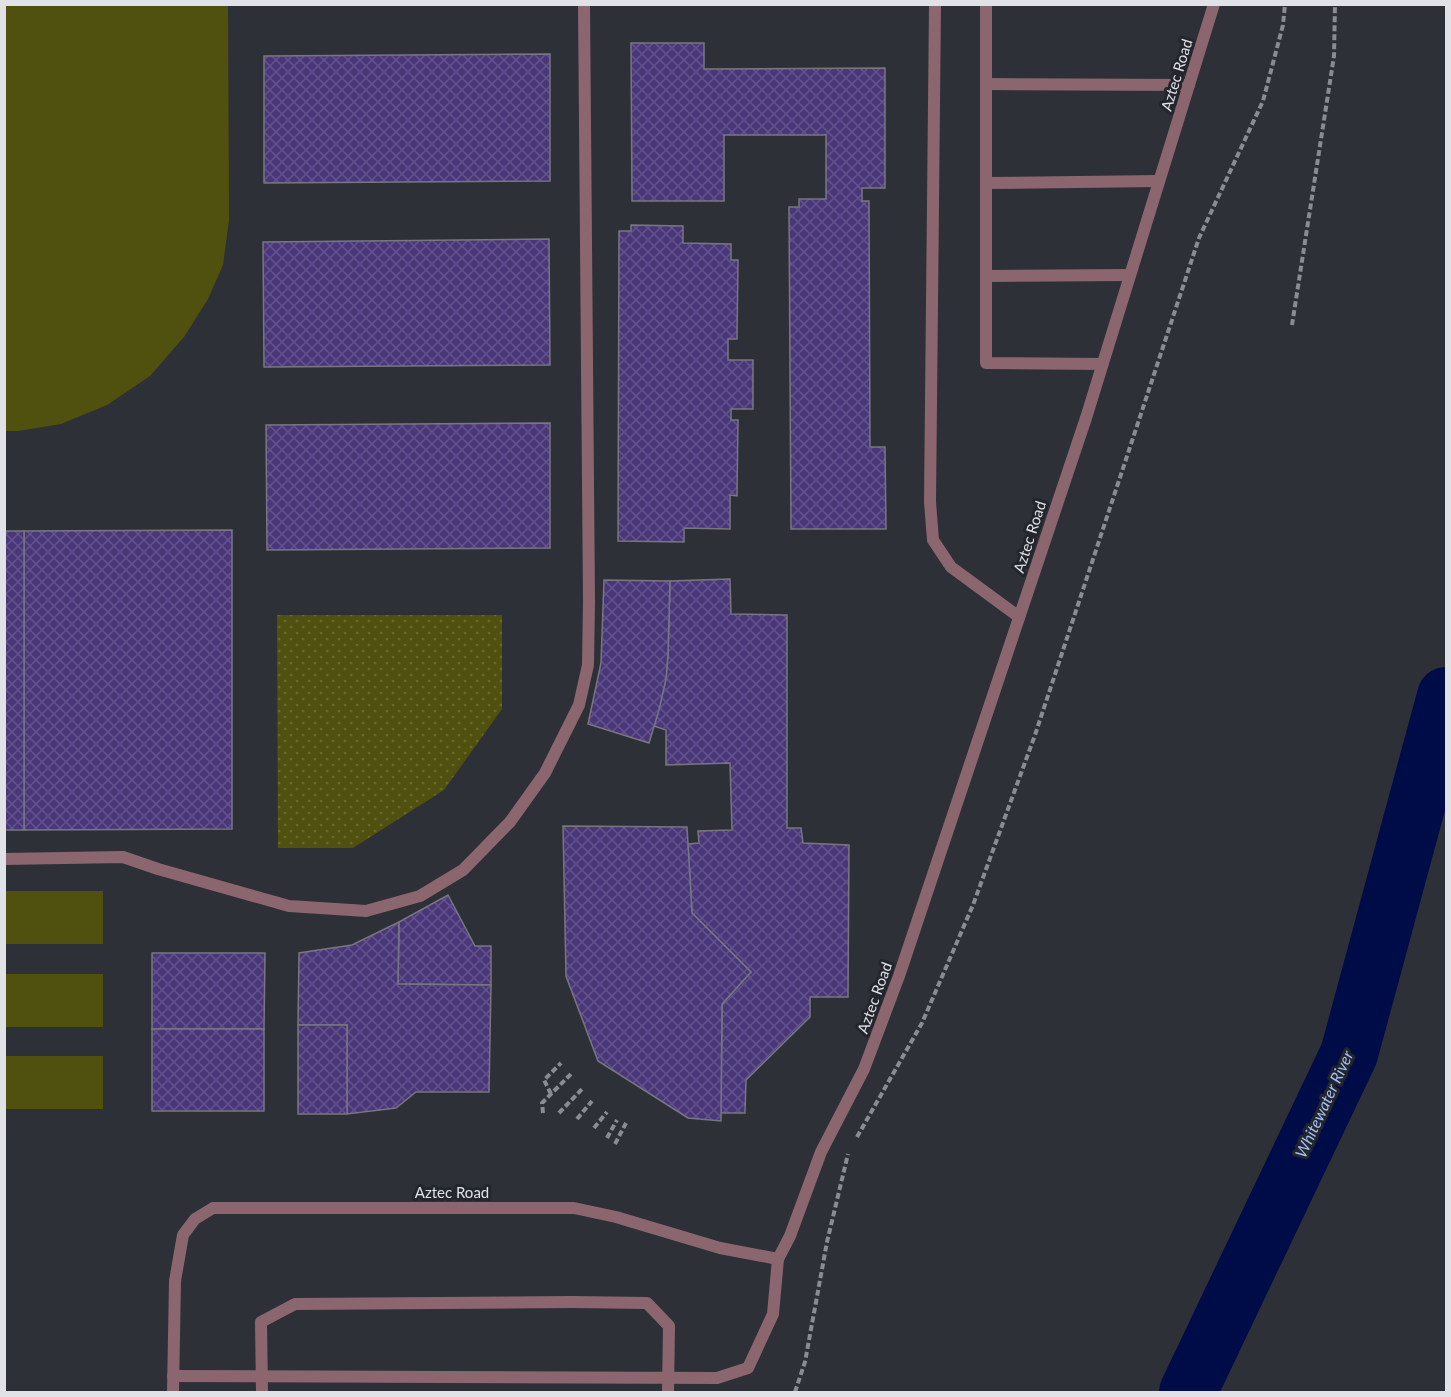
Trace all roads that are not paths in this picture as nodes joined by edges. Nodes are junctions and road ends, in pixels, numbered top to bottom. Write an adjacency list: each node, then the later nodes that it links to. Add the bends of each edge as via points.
1 (584, 4): 13 (lane, via 588,665 579,705 545,773 510,822 463,870 420,896 366,911 289,906 123,857)
2 (935, 4): 12 (lane, via 930,502 933,540 951,567)
3 (986, 4): 5 (lane)
4 (1214, 4): 6 (lane, Aztec Road)
5 (986, 84): 6 (lane); 8 (lane)
6 (1190, 85): 7 (lane, Aztec Road)
7 (1160, 181): 8 (lane); 9 (lane, Aztec Road)
8 (986, 183): 10 (lane)
9 (1130, 275): 10 (lane); 11 (lane, Aztec Road)
10 (986, 276): 11 (lane, via 986,363)
11 (1102, 364): 12 (lane, Aztec Road)
12 (1019, 617): 14 (lane, Aztec Road, via 872,1048 821,1152 790,1236)
13 (4, 859)
14 (777, 1259): 15 (lane, Aztec Road, via 720,1248 574,1208 213,1208 195,1219 183,1235 175,1281); 17 (lane, via 773,1314 748,1368 717,1378)
15 (173, 1376): 16 (lane); 18 (lane, Aztec Road)
16 (262, 1376): 17 (lane); 17 (lane, via 261,1322 295,1304 572,1302 647,1303 669,1326); 19 (lane)
17 (669, 1378): 20 (lane)
18 (173, 1392)
19 (262, 1392)
20 (668, 1392)

